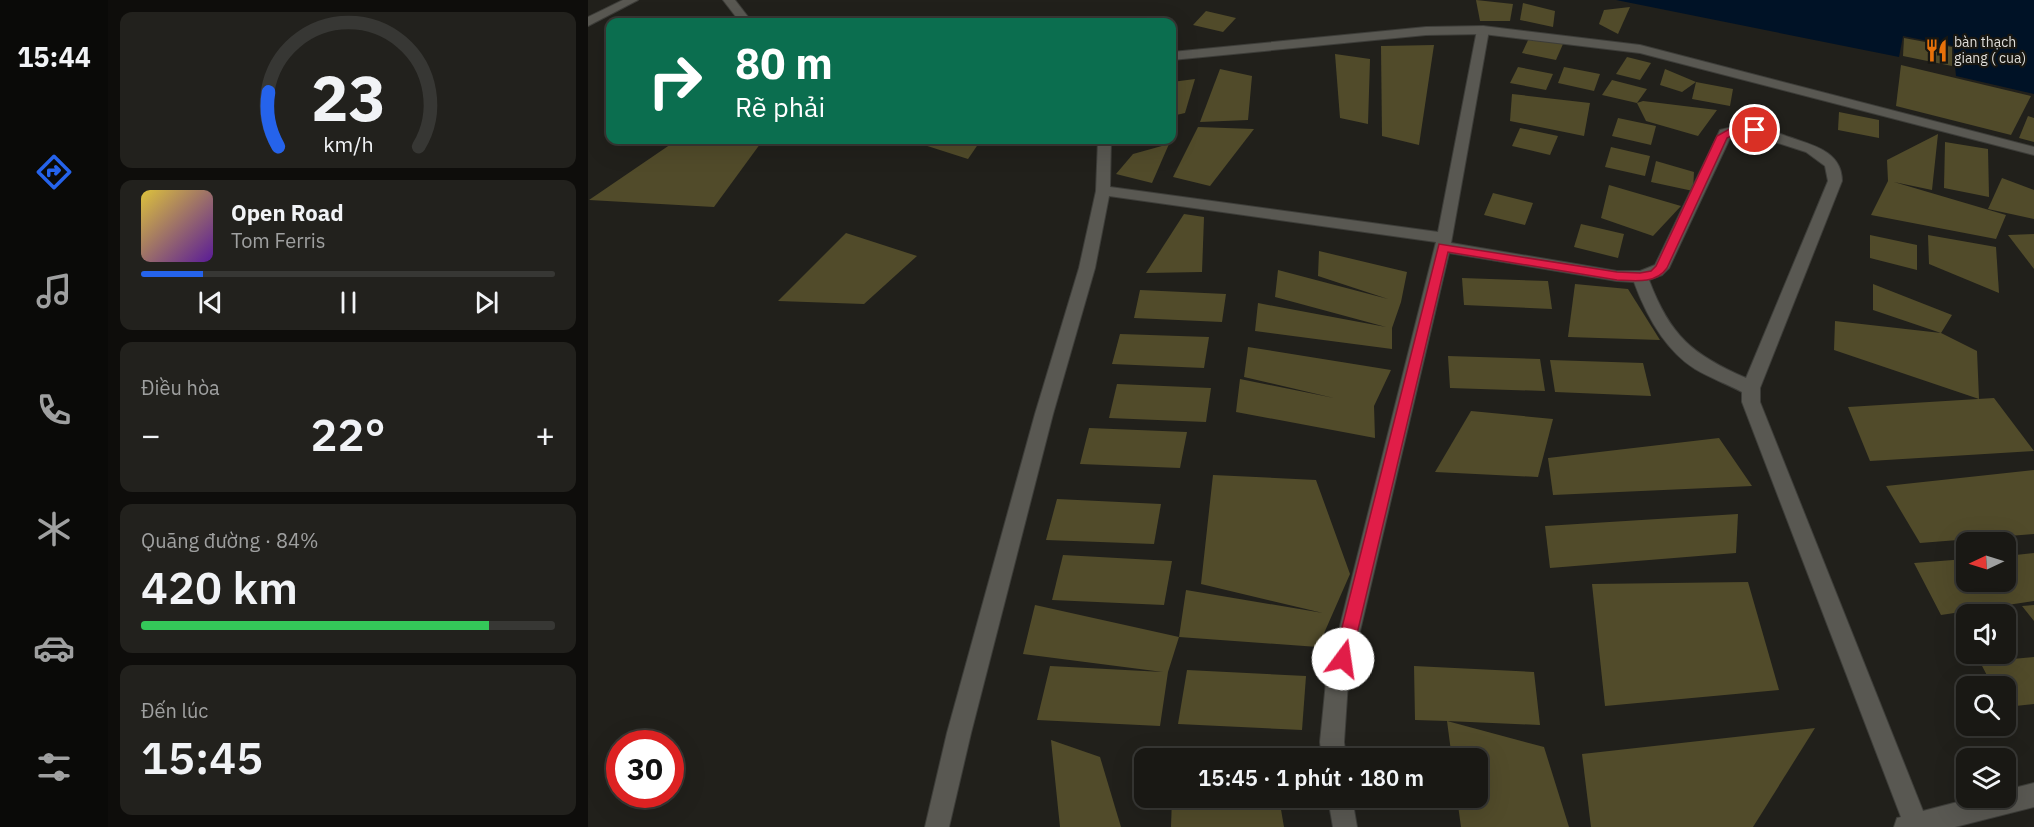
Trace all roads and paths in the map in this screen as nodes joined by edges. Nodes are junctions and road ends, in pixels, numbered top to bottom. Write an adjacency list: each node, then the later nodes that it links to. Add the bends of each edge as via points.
1 (632, 0): 4 (street)
2 (729, 0): 3 (street)
3 (743, 18)
4 (588, 22)
5 (1483, 30): 6 (street, via 1426,31); 8 (street, via 1640,49); 10 (street)
6 (1176, 56)
7 (1104, 144): 9 (street)
8 (2034, 151)
9 (1103, 191): 10 (street); 17 (street, via 1087,268 1044,414)
10 (1444, 242): 11 (street, via 1617,276); 13 (street, via 1337,682)
11 (1640, 277): 12 (street, via 1647,298 1670,337 1697,361); 12 (street, via 1661,268 1725,133 1755,130 1814,150 1828,159 1836,174 1835,181)
12 (1751, 388): 16 (street, via 1751,402)
13 (1333, 748)
14 (2034, 795): 16 (street)
15 (1342, 808): 18 (street)
16 (1911, 826)
17 (937, 827)
18 (1345, 827)

